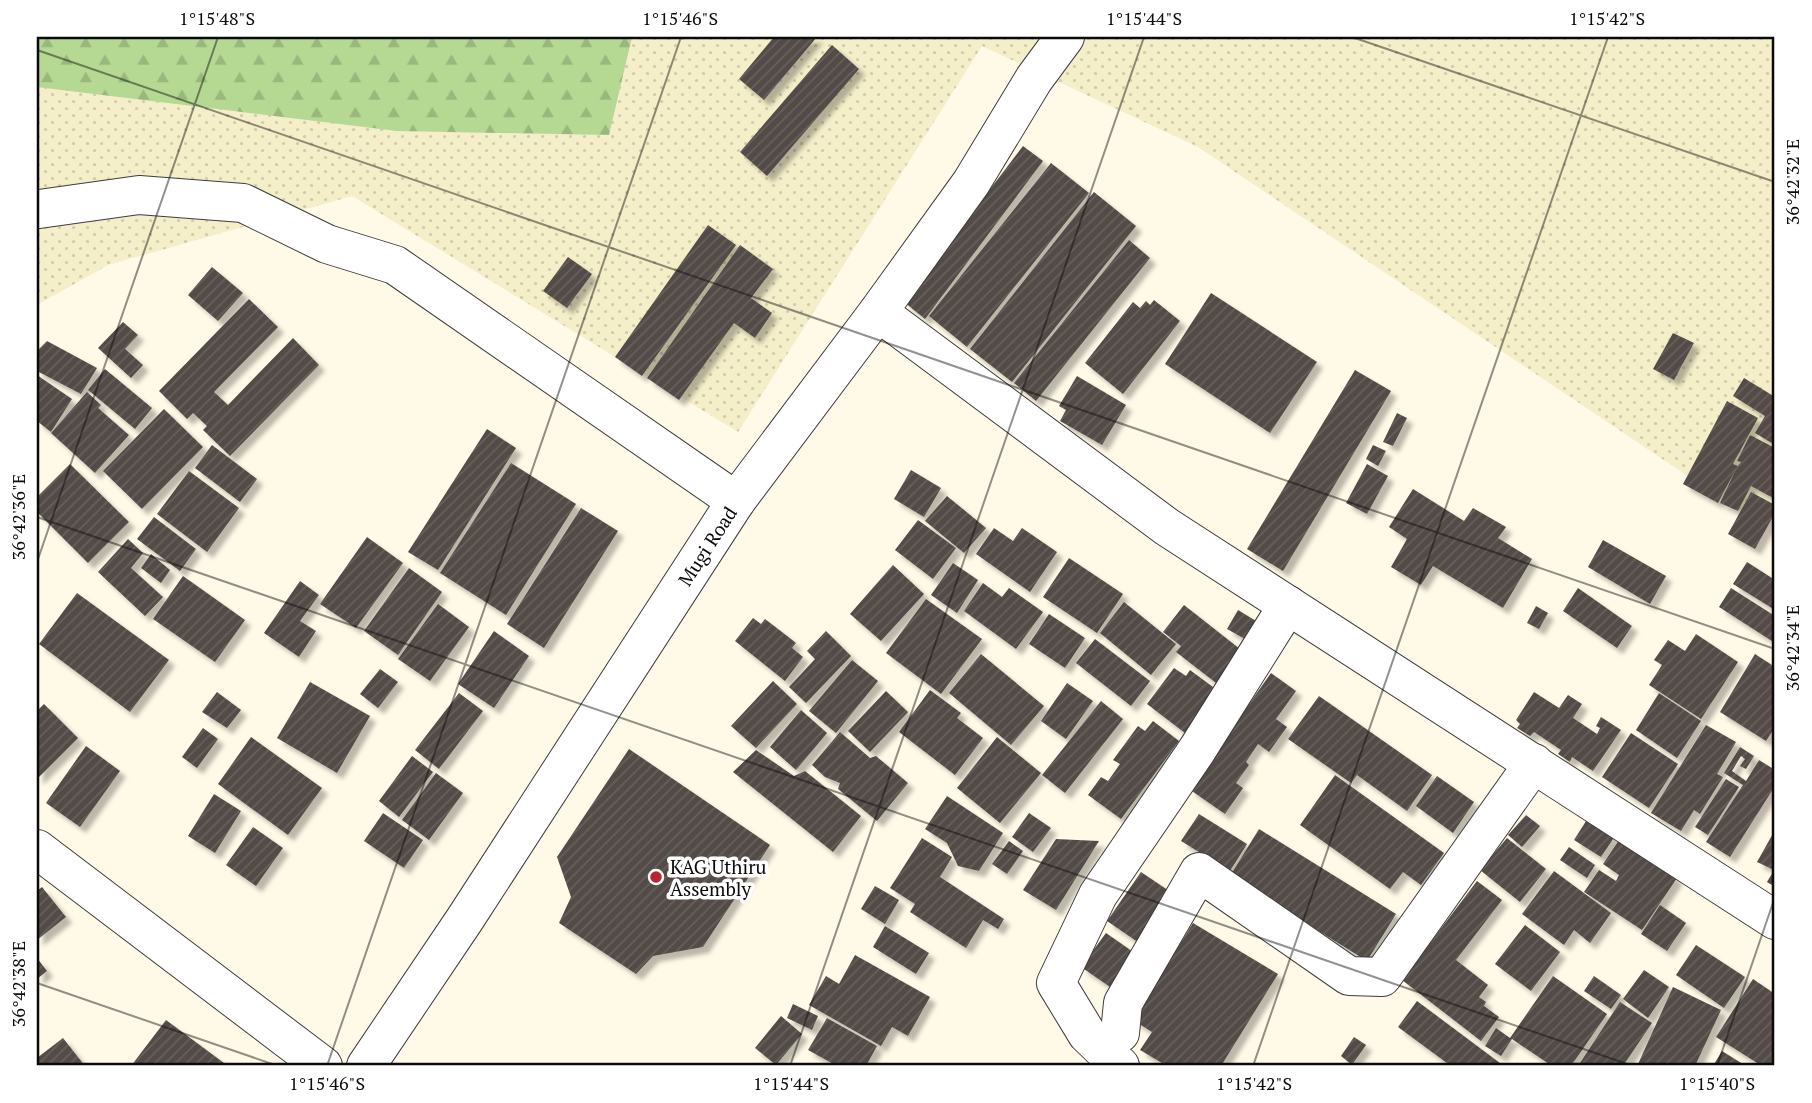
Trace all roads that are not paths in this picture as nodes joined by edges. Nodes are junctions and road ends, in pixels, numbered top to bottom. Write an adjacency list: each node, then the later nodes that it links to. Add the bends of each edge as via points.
1 (1065, 37): 3 (street, Mugi Road, via 971,183)
2 (39, 209): 4 (street, via 139,195 243,203 327,244 395,265)
3 (878, 312): 4 (street, Mugi Road); 5 (street, via 1167,527)
4 (736, 502): 11 (street, Mugi Road)
5 (1288, 605): 6 (street); 9 (street, via 1098,895 1056,984 1087,1034)
6 (1534, 763): 8 (street); 9 (street, via 1382,977 1349,976 1199,872 1123,1003)
7 (37, 849): 10 (street)
8 (1775, 920)
9 (1120, 1049)
10 (323, 1066)
11 (366, 1066)

